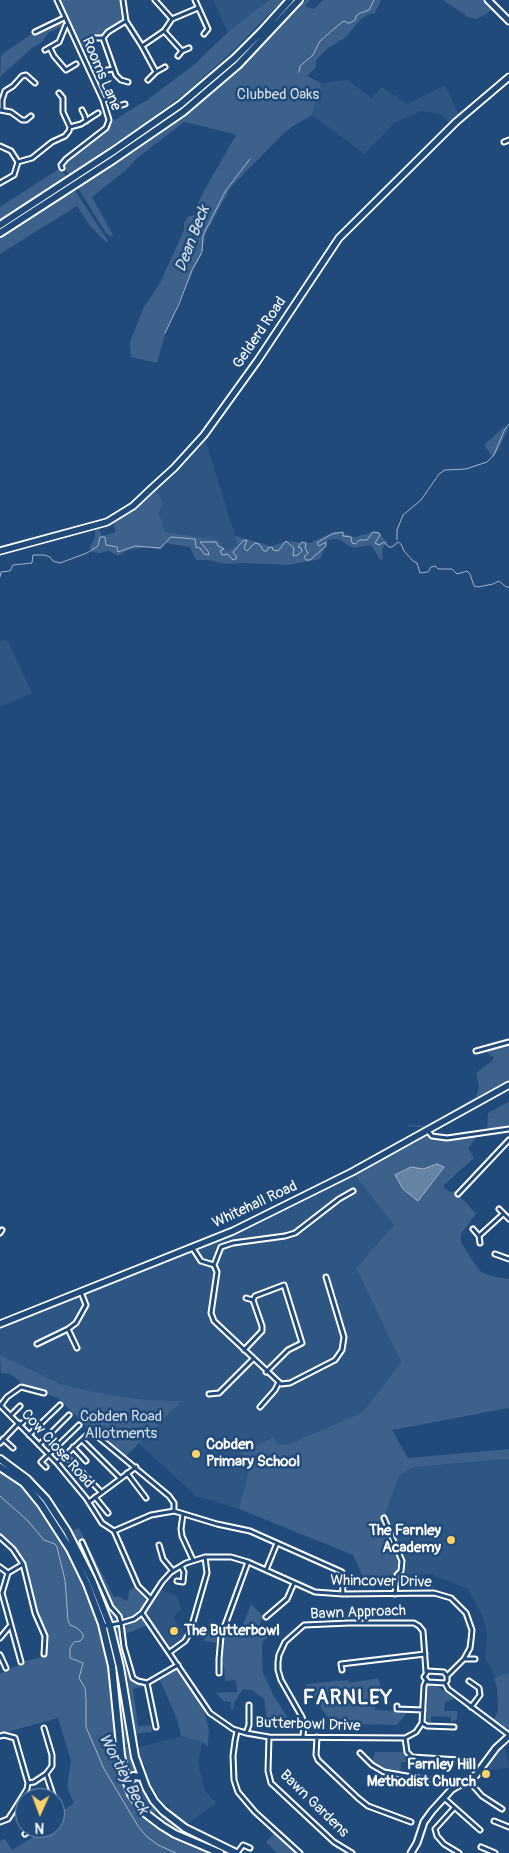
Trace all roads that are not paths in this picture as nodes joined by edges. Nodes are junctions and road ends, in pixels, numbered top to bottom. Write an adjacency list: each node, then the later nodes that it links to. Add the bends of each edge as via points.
1 (57, 0): 9 (street, Rooms Lane)
2 (123, 0): 11 (street)
3 (155, 0): 10 (street)
4 (194, 0): 8 (street)
5 (290, 0): 49 (highway, via 235,58 181,104)
6 (299, 0): 50 (highway, via 238,65 183,112)
7 (488, 0): 12 (street)
8 (198, 8): 10 (street); 16 (street, via 208,29)
9 (64, 18): 13 (street, Rooms Lane); 15 (street)
10 (172, 19): 14 (street)
11 (126, 21): 17 (street); 19 (street)
12 (509, 21)
13 (67, 24): 20 (street, via 59,42); 35 (street, Rooms Lane)
14 (164, 31): 19 (street); 23 (street)
15 (35, 32)
16 (204, 34)
17 (103, 38): 18 (street); 27 (street)
18 (85, 42)
19 (142, 46): 29 (street)
20 (50, 48): 22 (street); 25 (street, via 66,70)
21 (189, 48): 23 (street)
22 (45, 50)
23 (182, 50): 24 (street)
24 (178, 56)
25 (76, 64)
26 (165, 67): 29 (street)
27 (113, 69): 28 (street); 32 (street, via 121,80)
28 (102, 72)
29 (156, 72): 31 (street)
30 (509, 76): 51 (main road, Gelderd Road, via 452,126 339,238 258,360 204,435 174,468 133,506 107,522)
31 (148, 80)
32 (128, 82)
33 (35, 83): 37 (street, via 26,75 22,76 5,91)
34 (59, 92): 42 (street)
35 (103, 100): 36 (street, via 108,99 120,106); 47 (street, Rooms Lane, via 109,124 66,159)
36 (125, 104)
37 (1, 110): 40 (street, via 11,112 24,122)
38 (82, 110): 41 (street)
39 (98, 113): 41 (street)
40 (31, 116)
41 (86, 121): 42 (street)
42 (70, 126): 46 (street, via 65,136 32,158)
43 (509, 140): 44 (street)
44 (504, 142)
45 (0, 146): 46 (street, via 11,151)
46 (18, 162): 48 (street, via 14,175)
47 (62, 168)
48 (0, 183)
49 (0, 225)
50 (0, 233)
51 (0, 551)
52 (509, 1042): 53 (street)
53 (476, 1051)
54 (509, 1085): 56 (main road, Whitehall Road)
55 (509, 1129): 56 (street, via 447,1138 432,1136)
56 (427, 1130): 66 (main road, Whitehall Road, via 352,1172 233,1231)
57 (509, 1140): 59 (street)
58 (353, 1192): 69 (street, via 295,1233 221,1247)
59 (458, 1194)
60 (499, 1209): 61 (street)
61 (503, 1214): 62 (street); 64 (street)
62 (509, 1219)
63 (473, 1229): 64 (street)
64 (478, 1236): 65 (street)
65 (480, 1243)
66 (192, 1247): 69 (street, via 201,1261); 71 (main road, Whitehall Road)
67 (495, 1254): 68 (street)
68 (509, 1259)
69 (214, 1265): 78 (street, via 217,1272 211,1313 214,1321)
70 (326, 1277): 81 (street, via 344,1337 342,1350 335,1360 305,1376 290,1383)
71 (81, 1292): 74 (main road, Whitehall Road); 75 (street, via 86,1305 84,1311)
72 (246, 1298): 73 (street)
73 (253, 1300): 78 (street, via 262,1331); 80 (street, via 255,1296 284,1285 302,1339 302,1343 288,1350)
74 (0, 1324)
75 (68, 1329): 76 (street); 77 (street)
76 (37, 1344)
77 (77, 1348)
78 (244, 1350): 79 (street)
79 (253, 1359): 80 (street); 83 (street, via 219,1393)
80 (266, 1372): 81 (street)
81 (278, 1382): 87 (street)
82 (44, 1393): 84 (street, via 25,1387 15,1390)
83 (209, 1394)
84 (0, 1405): 88 (street, Cow Close Road)
85 (60, 1405): 93 (street)
86 (20, 1406): 88 (street)
87 (260, 1407)
88 (11, 1415): 91 (street, Cow Close Road)
89 (69, 1415): 97 (street)
90 (29, 1417): 91 (street)
91 (19, 1424): 93 (street, Cow Close Road); 94 (street)
92 (79, 1425): 100 (street)
93 (30, 1435): 97 (street, Cow Close Road)
94 (4, 1439): 96 (street); 99 (street)
95 (82, 1440): 98 (street); 107 (street, via 91,1431); 109 (street)
96 (0, 1442)
97 (39, 1444): 100 (street, Cow Close Road)
98 (73, 1447): 101 (street); 103 (street)
99 (13, 1448)
100 (49, 1455): 104 (street, Cow Close Road); 106 (street, via 41,1462)
101 (65, 1455): 104 (street); 110 (street)
102 (0, 1459): 142 (highway, via 27,1479 67,1531 92,1580)
103 (86, 1461)
104 (57, 1463): 113 (street, Cow Close Road)
105 (0, 1466): 140 (highway, via 24,1483 50,1517 70,1549)
106 (46, 1467)
107 (136, 1467): 108 (street); 114 (street, via 169,1496 174,1503)
108 (127, 1473): 109 (street); 112 (street)
109 (120, 1478): 110 (street)
110 (101, 1492): 111 (street)
111 (95, 1497): 113 (street); 115 (street)
112 (146, 1498)
113 (88, 1502): 118 (street, Cow Close Road, via 102,1523)
114 (174, 1511): 116 (street); 118 (street, via 151,1515)
115 (108, 1513)
116 (183, 1514): 121 (street, via 250,1531); 124 (street, via 182,1536)
117 (384, 1518): 135 (street, via 402,1561)
118 (114, 1531): 136 (street, via 138,1586)
119 (0, 1537): 126 (street)
120 (82, 1542): 139 (street)
121 (277, 1542): 129 (street); 134 (street, via 342,1572)
122 (159, 1545): 130 (street, via 163,1559)
123 (205, 1557): 124 (street, Whincover Drive); 125 (street, Whincover Drive, via 231,1557); 145 (street, via 207,1573 190,1632 185,1641)
124 (192, 1560): 127 (street, Whincover Drive)
125 (248, 1562): 129 (street, Whincover Drive); 156 (street, via 221,1636)
126 (24, 1564): 131 (street); 146 (street, via 45,1636)
127 (181, 1566): 130 (street, Whincover Drive); 132 (street, via 183,1582)
128 (0, 1567): 131 (street)
129 (266, 1570): 133 (street, Whincover Drive)
130 (173, 1571): 136 (street, Whincover Drive)
131 (8, 1573): 141 (street, via 2,1593)
132 (177, 1581)
133 (294, 1583): 134 (street, Whincover Drive, via 315,1592); 138 (street, via 287,1599)
134 (343, 1594): 135 (street, Whincover Drive)
135 (394, 1594): 149 (street, Whincover Drive, via 434,1593 458,1603 472,1630 470,1648)
136 (151, 1599): 137 (street, Whincover Drive)
137 (142, 1613): 139 (street); 145 (street, Butterbowl Drive)
138 (266, 1618)
139 (121, 1623): 142 (street); 160 (street, via 131,1673 138,1681)
140 (102, 1624): 142 (street); 143 (highway)
141 (10, 1626): 144 (street); 151 (street)
142 (110, 1626): 143 (highway); 181 (highway, via 123,1680 135,1758)
143 (106, 1636): 187 (highway, via 121,1755)
144 (0, 1638)
145 (170, 1652): 152 (street, Butterbowl Drive)
146 (44, 1654)
147 (425, 1654): 154 (street, via 341,1664); 155 (street); 175 (street, Bawn Approach, via 423,1632 419,1626 408,1622 304,1625 282,1648 278,1670 302,1717)
148 (0, 1655): 153 (street)
149 (464, 1659): 150 (street); 157 (street, Whincover Drive)
150 (475, 1659)
151 (20, 1662)
152 (178, 1665): 160 (street); 170 (street, Butterbowl Drive, via 210,1714)
153 (6, 1668)
154 (342, 1670)
155 (426, 1672): 157 (street, via 444,1672); 158 (street)
156 (219, 1673)
157 (448, 1676): 161 (street)
158 (426, 1681): 161 (street); 165 (street)
159 (469, 1681): 164 (street, via 479,1688 480,1695)
160 (148, 1682): 167 (street)
161 (445, 1683): 164 (street)
162 (249, 1705): 171 (street)
163 (397, 1706): 165 (street, via 397,1709)
164 (471, 1707): 172 (street)
165 (423, 1710): 166 (street)
166 (422, 1723): 168 (street); 177 (street)
167 (156, 1727)
168 (454, 1727)
169 (44, 1728): 180 (street, via 52,1755 52,1766)
170 (238, 1731): 171 (street, Butterbowl Drive); 203 (street, via 233,1756 238,1792)
171 (246, 1734): 174 (street, Butterbowl Drive)
172 (509, 1735): 182 (street, via 481,1770)
173 (0, 1736): 183 (street, via 15,1738)
174 (269, 1737): 175 (street, Butterbowl Drive); 204 (street, Bawn Gardens, via 271,1783 334,1842)
175 (303, 1737): 176 (street, Butterbowl Drive)
176 (317, 1737): 177 (street, Butterbowl Drive); 196 (street, via 318,1760 358,1798 368,1806)
177 (406, 1738): 179 (street, via 407,1752 412,1757)
178 (360, 1753): 186 (street, via 384,1772 446,1783)
179 (459, 1760)
180 (46, 1774): 183 (street); 185 (street)
181 (142, 1777): 187 (highway, via 136,1775 131,1778); 189 (highway)
182 (468, 1780): 186 (street); 192 (street, via 482,1796)
183 (28, 1783): 184 (street)
184 (26, 1788)
185 (51, 1788)
186 (452, 1789): 188 (street)
187 (131, 1794): 193 (highway)
188 (444, 1798): 190 (street); 205 (street, via 424,1822)
189 (158, 1806): 193 (highway, via 156,1816); 202 (highway, via 185,1828)
190 (454, 1808): 198 (street); 206 (street, via 435,1829 444,1844)
191 (15, 1809): 195 (street, via 8,1819)
192 (502, 1809)
193 (149, 1817): 201 (highway, via 176,1834)
194 (494, 1821): 197 (street)
195 (0, 1822)
196 (411, 1822)
197 (509, 1827)
198 (480, 1830)
199 (481, 1847): 207 (street)
200 (250, 1848): 202 (street, via 243,1845)
201 (220, 1853)
202 (237, 1853)
203 (300, 1853)
204 (352, 1853)
205 (411, 1853)
206 (459, 1853)
207 (496, 1853)

